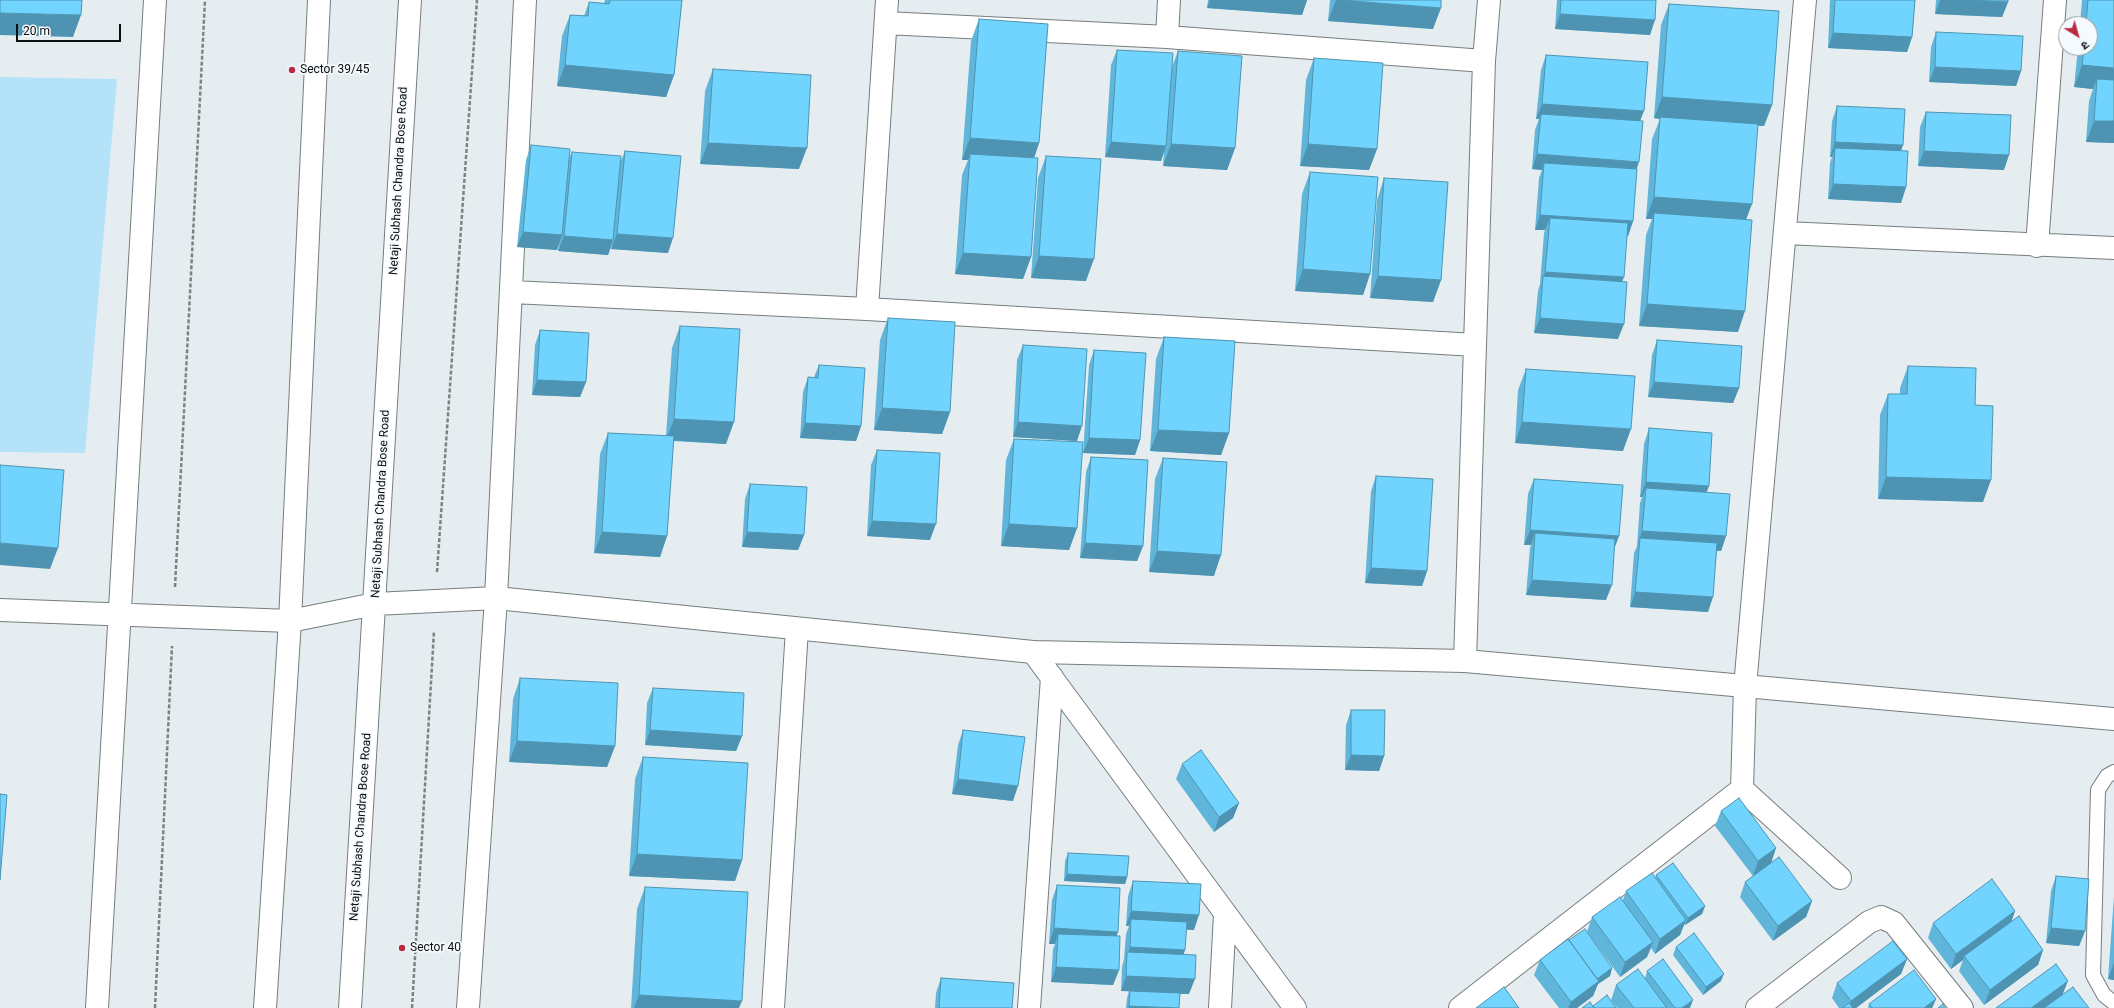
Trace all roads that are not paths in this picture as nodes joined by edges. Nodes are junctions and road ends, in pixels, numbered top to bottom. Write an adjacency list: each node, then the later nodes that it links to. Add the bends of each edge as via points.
1 (155, 0): 22 (street)
2 (319, 0): 23 (street)
3 (410, 0): 20 (street, Netaji Subhash Chandra Bose Road)
4 (525, 0): 16 (street)
5 (887, 0): 10 (street)
6 (1169, 0): 11 (street)
7 (1489, 0): 12 (street)
8 (1805, 0): 13 (street)
9 (2055, 0): 14 (street)
10 (886, 23): 11 (street); 17 (street)
11 (1166, 37): 12 (street)
12 (1484, 61): 18 (street)
13 (1786, 233): 14 (street); 28 (street)
14 (2037, 246): 15 (street)
15 (2114, 248)
16 (512, 292): 17 (street); 19 (street)
17 (867, 309): 18 (street)
18 (1475, 345): 26 (street)
19 (496, 598): 20 (street); 24 (street); 38 (street)
20 (375, 604): 23 (street); 37 (street, Netaji Subhash Chandra Bose Road)
21 (0, 610): 22 (street)
22 (120, 615): 23 (street); 35 (street)
23 (290, 621): 36 (street)
24 (797, 628): 25 (street); 39 (street)
25 (1033, 652): 26 (street); 27 (street)
26 (1465, 662): 28 (street)
27 (1052, 677): 33 (street); 40 (street)
28 (1745, 686): 29 (street); 31 (street)
29 (2114, 719)
30 (2114, 772): 34 (lane, via 2107,776 2098,790 2093,975 2104,995)
31 (1742, 789): 32 (street); 43 (street)
32 (1840, 878)
33 (1225, 914): 41 (street); 42 (street)
34 (2114, 1003)
35 (97, 1008)
36 (265, 1008)
37 (350, 1008)
38 (468, 1008)
39 (773, 1008)
40 (1029, 1008)
41 (1220, 1008)
42 (1295, 1008)
43 (1460, 1008)
44 (1757, 1008): 45 (street, via 1869,922 1881,917 1894,923)
45 (1962, 1008)

